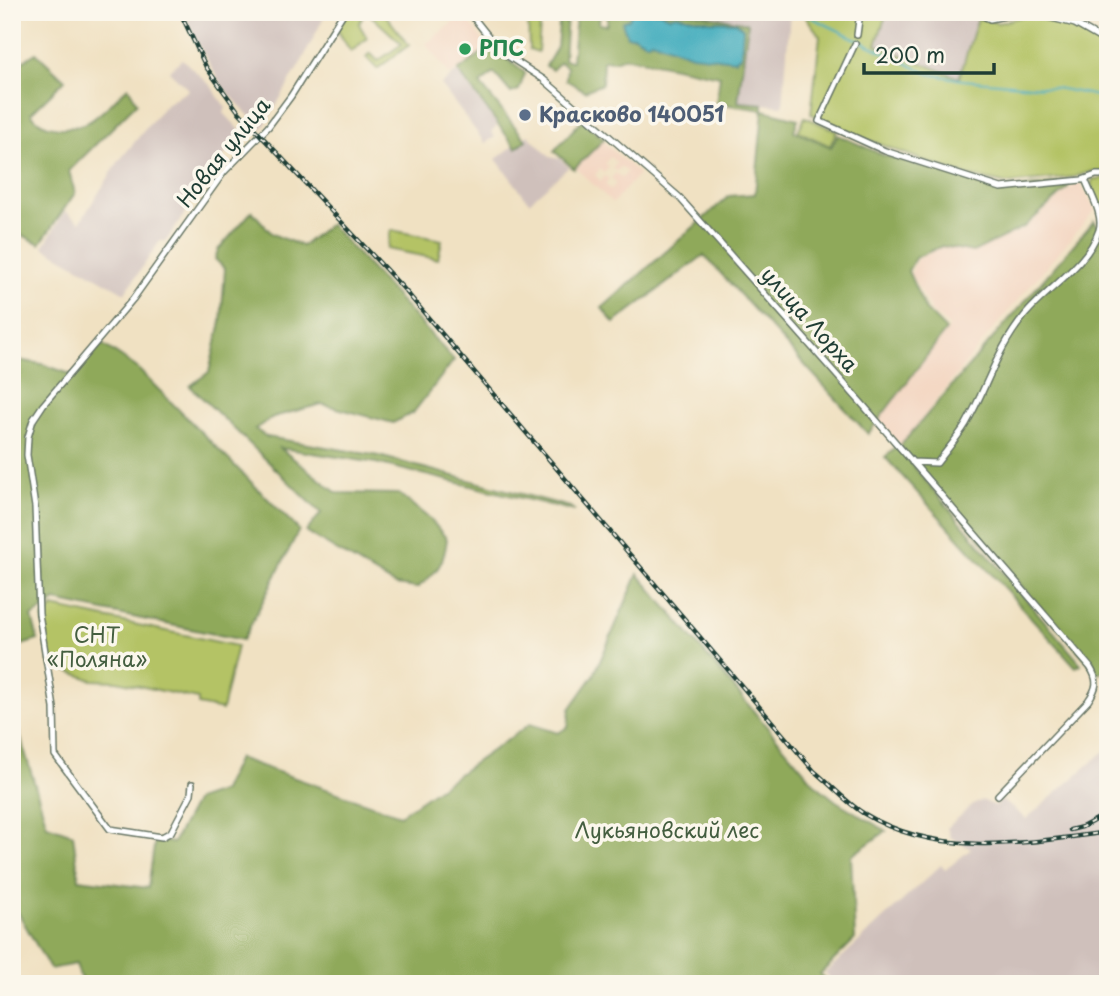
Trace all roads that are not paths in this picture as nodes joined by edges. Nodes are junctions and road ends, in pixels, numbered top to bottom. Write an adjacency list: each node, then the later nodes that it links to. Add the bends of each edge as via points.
1 (344, 12): 14 (street, Новая улица, via 269,125 225,172 124,309 43,405 28,438 38,614 54,712 55,755 110,829 162,837 172,832)
2 (469, 12): 13 (street, улица Лорха, via 500,51 543,79 679,197)
3 (860, 12): 6 (street)
4 (974, 12): 5 (street, via 990,19)
5 (1027, 12): 7 (street, via 1075,24)
6 (857, 35)
7 (1108, 43)
8 (855, 44): 10 (street, via 819,121 885,151 1001,188)
9 (1108, 175): 10 (street)
10 (1085, 179): 11 (street)
11 (1100, 226): 12 (street); 13 (street, via 1078,261 1003,345 966,424 937,463)
12 (1108, 228)
13 (912, 462): 15 (street, улица Лорха, via 1096,678 1097,689 1088,701)
14 (192, 784)
15 (998, 795)

